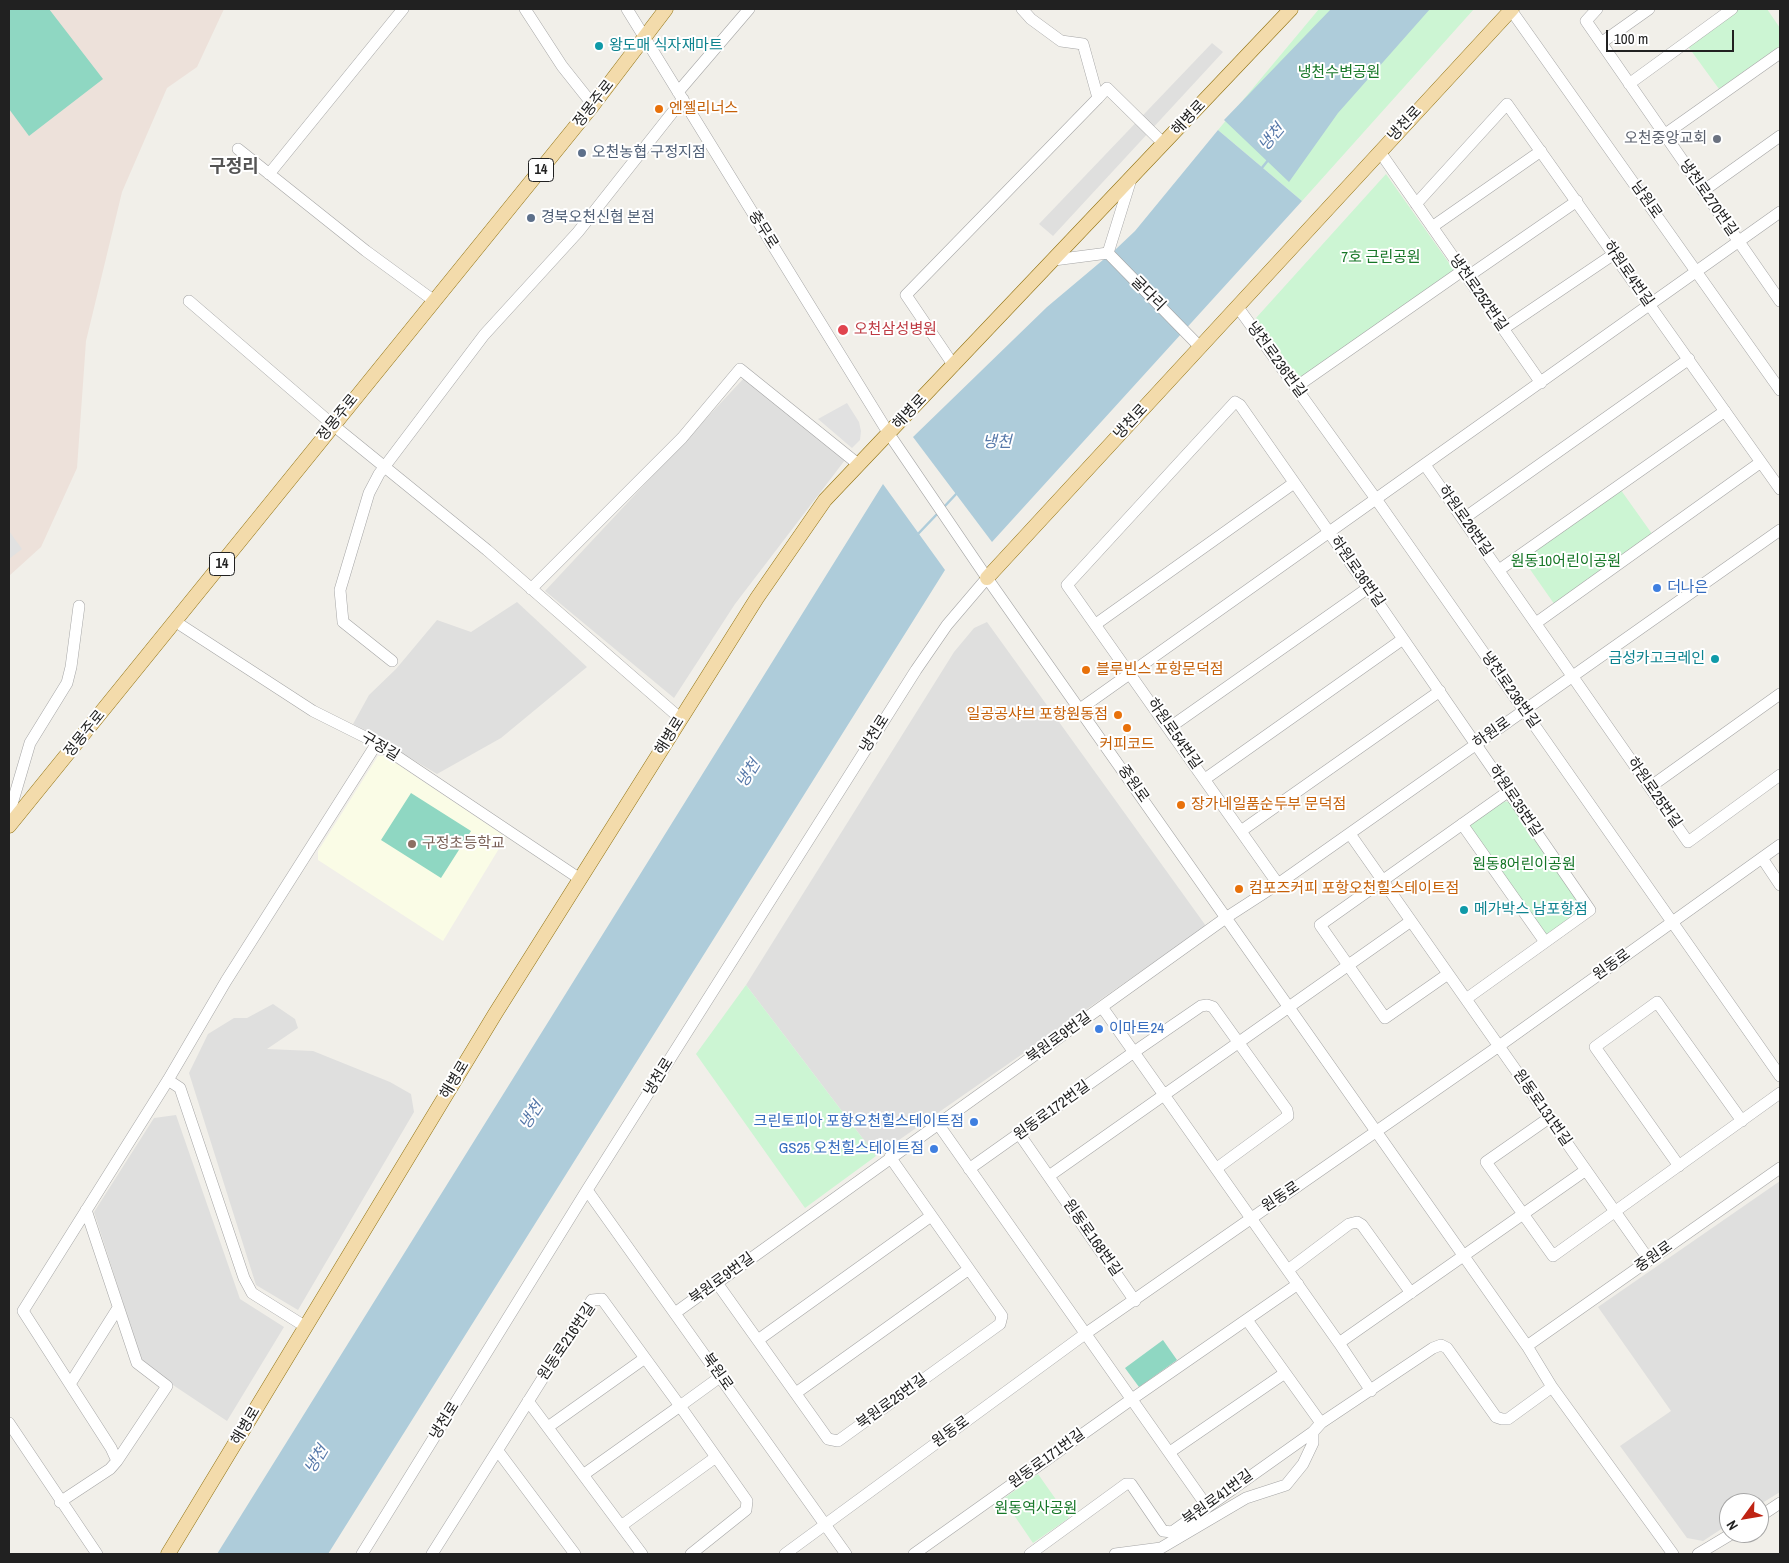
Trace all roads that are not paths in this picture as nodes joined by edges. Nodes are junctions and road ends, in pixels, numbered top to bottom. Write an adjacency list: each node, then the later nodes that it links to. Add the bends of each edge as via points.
1 (403, 9): 25 (street)
2 (525, 9): 18 (street, via 562,66)
3 (627, 9): 12 (street, 충무로)
4 (666, 9): 12 (main road, 정몽주로 / 14)
5 (749, 9): 16 (street)
6 (1022, 9): 17 (street, via 1062,41 1083,44)
7 (1290, 9): 21 (main road, 해병로)
8 (1511, 9): 24 (main road, 냉천로); 36 (street, 남원로)
9 (1597, 9): 13 (street, 냉천로270번길, via 1586,21)
10 (1649, 9): 13 (street)
11 (1732, 9): 15 (street)
12 (645, 38): 16 (street, 충무로); 18 (main road, 정몽주로 / 14)
13 (1601, 43): 15 (street, 냉천로270번길)
14 (1780, 52): 19 (street)
15 (1629, 84): 19 (street, 냉천로270번길)
16 (681, 96): 52 (street, 충무로); 56 (street, via 578,232 484,335)
17 (1098, 98): 21 (street, via 1107,88); 46 (street, via 906,295)
18 (593, 105): 39 (main road, 정몽주로 / 14)
19 (1664, 135): 27 (street, 냉천로270번길)
20 (1780, 136): 27 (street)
21 (1164, 144): 26 (main road, 해병로)
22 (238, 149): 25 (street)
23 (1541, 151): 28 (street, 하원로4번길); 29 (street, 하원로4번길, via 1507,104); 31 (street)
24 (1380, 152): 29 (street, 냉천로252번길); 42 (main road, 냉천로)
25 (269, 174): 39 (street)
26 (1131, 179): 33 (street); 35 (main road, 해병로)
27 (1703, 191): 32 (street, 냉천로270번길)
28 (1577, 201): 34 (street, 하원로4번길); 37 (street)
29 (1416, 204): 31 (street, 냉천로252번길)
30 (1780, 212): 32 (street)
31 (1432, 227): 37 (street, 냉천로252번길)
32 (1739, 242): 36 (street); 38 (street, 냉천로270번길)
33 (1108, 254): 35 (street); 44 (street, 굴다리)
34 (1614, 254): 41 (street, 하원로4번길); 43 (street)
35 (1054, 260): 46 (main road, 해병로)
36 (1697, 273): 41 (street); 49 (street, 남원로)
37 (1465, 274): 43 (street, 냉천로252번길); 48 (street)
38 (1779, 296)
39 (433, 300): 51 (main road, 정몽주로 / 14)
40 (188, 301): 51 (street)
41 (1651, 305): 45 (street, 하원로4번길); 47 (street)
42 (1238, 306): 44 (main road, 냉천로); 48 (street, 냉천로236번길)
43 (1503, 329): 47 (street, 냉천로252번길)
44 (1200, 347): 65 (main road, 냉천로)
45 (1689, 359): 50 (street, 하원로4번길); 60 (street)
46 (954, 366): 52 (main road, 해병로)
47 (1541, 383): 55 (street)
48 (1296, 387): 59 (street, 냉천로236번길)
49 (1780, 390)
50 (1725, 411): 53 (street, 하원로4번길); 64 (street)
51 (333, 425): 56 (street); 70 (main road, 정몽주로 / 14)
52 (889, 434): 54 (main road, 해병로); 63 (street, 충무로)
53 (1761, 462): 58 (street, 하원로4번길); 71 (street)
54 (858, 464): 68 (street, via 740,370 682,438); 81 (main road, 해병로, via 825,500 757,598)
55 (1425, 465): 59 (street); 60 (street, 하원로26번길)
56 (384, 467): 68 (street); 74 (street, via 369,493 340,590 343,622)
57 (1294, 482): 62 (street, 하원로36번길); 66 (street, 하원로36번길, via 1235,402); 72 (street)
58 (1780, 489)
59 (1376, 499): 62 (street); 80 (street, 냉천로236번길)
60 (1463, 519): 64 (street, 하원로26번길)
61 (1780, 530): 76 (street, 하원로)
62 (1329, 533): 67 (street, 하원로36번길); 75 (street)
63 (977, 562): 65 (street, 중원로)
64 (1499, 570): 71 (street, 하원로26번길)
65 (987, 578): 79 (street, 중원로); 127 (street, 냉천로, via 921,662)
66 (1068, 585): 72 (street, 하원로54번길)
67 (1368, 588): 73 (street, 하원로36번길); 82 (street)
68 (531, 589): 81 (street)
69 (79, 606): 89 (street, via 67,683 30,743 10,810)
70 (176, 622): 83 (street, 구정길, via 313,711); 89 (main road, 정몽주로 / 14)
71 (1536, 623): 76 (street, 하원로26번길)
72 (1096, 624): 75 (street, 하원로54번길)
73 (1403, 639): 77 (street, 하원로36번길); 86 (street)
74 (392, 661)
75 (1131, 673): 79 (street); 82 (street, 하원로54번길)
76 (1573, 676): 80 (street, 하원로); 87 (street, 하원로25번길)
77 (1440, 691): 84 (street, 하원로36번길); 91 (street)
78 (1780, 694): 87 (street)
79 (1080, 709): 99 (street, 중원로)
80 (1524, 711): 84 (street, 하원로); 101 (street, 냉천로236번길)
81 (681, 719): 95 (main road, 해병로)
82 (1169, 728): 86 (street, 하원로54번길)
83 (377, 743): 95 (street, 구정길); 112 (street, via 226,981)
84 (1477, 744): 88 (street, 하원로35번길); 92 (street, 하원로)
85 (1780, 775): 87 (street, 하원로25번길, via 1688,842)
86 (1205, 779): 91 (street, 하원로54번길)
87 (1650, 787)
88 (1509, 791): 90 (street); 102 (street, 하원로35번길, via 1590,910)
89 (12, 822)
90 (1462, 824): 96 (street); 102 (street)
91 (1241, 831): 97 (street, 하원로54번길)
92 (1350, 834): 96 (street, 원동로131번길); 97 (street, 하원로)
93 (1780, 846): 94 (street, 원동로)
94 (1762, 858): 98 (street); 101 (street, 원동로)
95 (580, 879): 144 (main road, 해병로)
96 (1382, 880): 100 (street, 원동로131번길); 103 (street, via 1320,925)
97 (1278, 884): 99 (street, 하원로)
98 (1780, 885)
99 (1227, 917): 106 (street, 중원로); 107 (street, 북원로9번길)
100 (1411, 921): 103 (street); 104 (street, 원동로131번길)
101 (1671, 922): 109 (street, 원동로); 111 (street, 냉천로236번길)
102 (1545, 942): 105 (street)
103 (1348, 965): 104 (street, via 1385,1018); 106 (street)
104 (1448, 974): 105 (street, 원동로131번길)
105 (1466, 999): 109 (street, 원동로131번길)
106 (1289, 1006): 108 (street); 118 (street, 중원로)
107 (1102, 1007): 110 (street); 117 (street, 북원로9번길)
108 (1238, 1042): 110 (street, 원동로172번길, via 1213,1007 1207,1005); 114 (street); 122 (street, via 1287,1110 1288,1116)
109 (1499, 1046): 115 (street, 원동로131번길); 118 (street, 원동로)
110 (1134, 1052): 114 (street); 119 (street, 원동로172번길)
111 (1780, 1076)
112 (168, 1080): 128 (street); 144 (street, via 180,1088 244,1278 252,1293)
113 (1780, 1093): 116 (street)
114 (1164, 1094): 122 (street); 126 (street)
115 (1549, 1118): 125 (street, 원동로131번길); 130 (street, via 1486,1162)
116 (1742, 1121): 121 (street); 121 (street, via 1657,1002 1595,1047)
117 (938, 1124): 120 (street, 북원로9번길); 124 (street)
118 (1377, 1131): 132 (street, 원동로); 133 (street, 중원로)
119 (1020, 1135): 124 (street, 원동로172번길); 126 (street, 원동로168번길)
120 (890, 1157): 131 (street); 137 (street, 북원로9번길)
121 (1679, 1166): 129 (street)
122 (1216, 1168): 132 (street)
123 (1780, 1168): 134 (street, 중원로)
124 (970, 1169): 145 (street)
125 (1586, 1170): 129 (street, 원동로131번길); 130 (street)
126 (1049, 1176): 140 (street, 원동로168번길)
127 (588, 1190): 142 (street, 북원로); 176 (street, 냉천로)
128 (86, 1210): 141 (street); 152 (street, via 23,1311)
129 (1616, 1212): 130 (street, via 1553,1256); 134 (street, 원동로131번길)
130 (1523, 1214): 133 (street)
131 (931, 1216): 135 (street); 146 (street)
132 (1251, 1217): 136 (street); 140 (street, 원동로)
133 (1464, 1256): 139 (street); 148 (street, 중원로)
134 (1649, 1260): 148 (street, 중원로)
135 (969, 1269): 155 (street); 155 (street, 북원로25번길, via 1002,1316 1000,1324 838,1442 828,1439)
136 (1288, 1270): 138 (street); 139 (street, via 1349,1224 1357,1222)
137 (717, 1283): 142 (street, 북원로9번길); 146 (street, 북원로25번길)
138 (1298, 1284): 143 (street, 원동로171번길); 147 (street)
139 (1411, 1293): 147 (street)
140 (1135, 1301): 145 (street, 원동로)
141 (118, 1308): 152 (street); 165 (street, via 137,1363 167,1386)
142 (675, 1313): 151 (street, 북원로)
143 (1247, 1320): 150 (street); 156 (street, 원동로171번길)
144 (306, 1327): 175 (main road, 해병로)
145 (1085, 1334): 156 (street); 171 (street, 원동로)
146 (758, 1340): 155 (street, 북원로25번길)
147 (1339, 1343): 154 (street)
148 (1528, 1346): 153 (street, 중원로)
149 (645, 1358): 157 (street, 원동로216번길, via 602,1299 592,1300); 158 (street, 원동로216번길); 160 (street)
150 (1285, 1373): 161 (street); 163 (street)
151 (720, 1377): 158 (street); 171 (street, 북원로)
152 (70, 1384): 165 (street)
153 (1552, 1387): 154 (street, 북원로41번길, via 1508,1419 1496,1417 1447,1348 1440,1345); 186 (street, 중원로)
154 (1371, 1391): 161 (street, 북원로41번길)
155 (796, 1393)
156 (1132, 1399): 163 (street); 183 (street, 원동로171번길)
157 (528, 1401): 160 (street); 162 (street, 원동로216번길)
158 (680, 1406): 164 (street, 원동로216번길); 166 (street)
159 (9, 1424): 167 (street)
160 (548, 1427): 166 (street)
161 (1317, 1428): 169 (street, 북원로41번길); 185 (street, via 1303,1464 1286,1485 1246,1498 1161,1548)
162 (498, 1451): 177 (street, 원동로216번길); 178 (street)
163 (1170, 1452): 169 (street)
164 (716, 1457): 172 (street); 180 (street, 원동로216번길, via 747,1501 746,1510)
165 (117, 1462): 167 (street)
166 (583, 1474): 172 (street)
167 (60, 1502): 174 (street)
168 (1780, 1503): 170 (street)
169 (1206, 1506): 184 (street, 북원로41번길, via 1168,1533 1163,1532 1130,1484 1126,1484)
170 (1769, 1510)
171 (825, 1525): 181 (street, 원동로); 182 (street, 북원로)
172 (621, 1526): 179 (street)
173 (1719, 1541): 187 (street)
174 (97, 1554)
175 (168, 1554)
176 (362, 1554)
177 (432, 1554)
178 (575, 1554)
179 (642, 1554)
180 (691, 1554)
181 (785, 1554)
182 (846, 1554)
183 (914, 1554)
184 (1030, 1554)
185 (1115, 1554)
186 (1673, 1554)
187 (1698, 1554)

